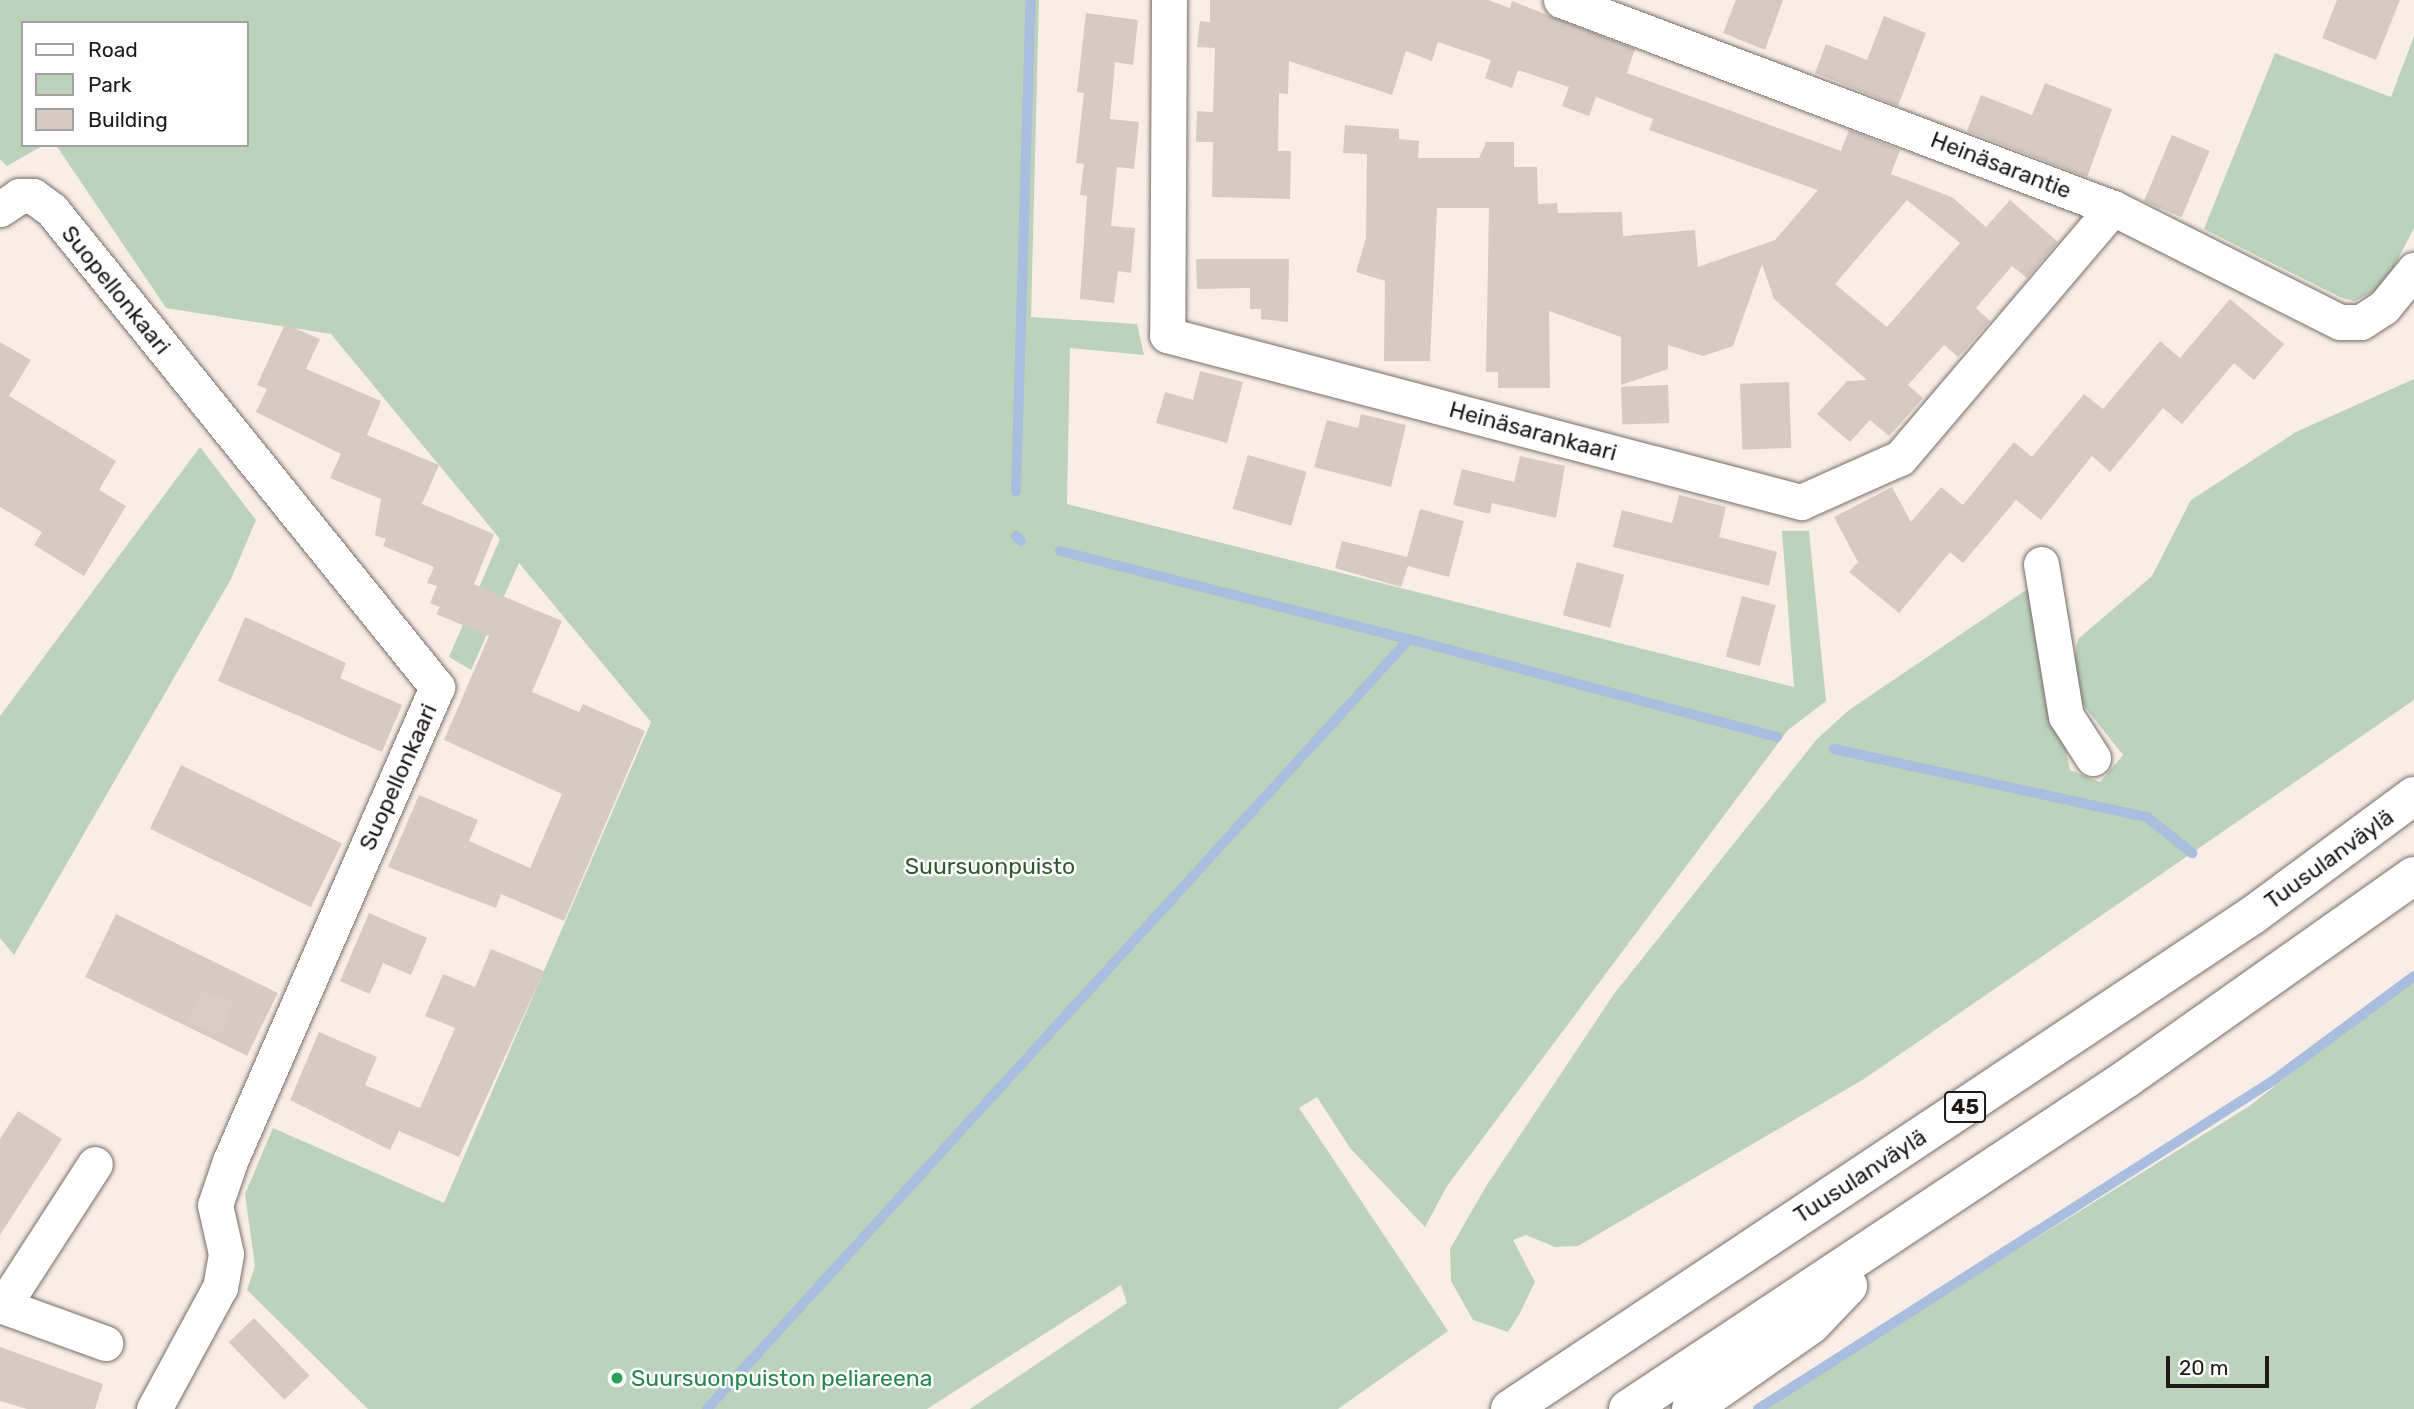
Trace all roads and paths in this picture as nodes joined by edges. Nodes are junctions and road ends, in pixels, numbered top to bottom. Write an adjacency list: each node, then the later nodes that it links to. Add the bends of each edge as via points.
1 (1168, 0): 3 (street, Heinäsarankaari, via 1167,335 1801,502 1900,458)
2 (1561, 0): 3 (street, Heinäsarantie)
3 (2113, 208): 5 (street, Heinäsarantie, via 2340,322 2361,322 2384,307)
4 (0, 209): 14 (street, Suopellonkaari, via 19,196 33,196 52,210 437,687 230,1161 215,1205 226,1254 220,1287)
5 (2414, 270)
6 (2041, 564): 7 (street, via 2066,716)
7 (2093, 758)
8 (2414, 796): 15 (highway, Tuusulanväylä / 45, via 2253,915)
9 (2414, 876): 11 (highway)
10 (95, 1164): 12 (street)
11 (1901, 1231): 16 (highway); 17 (highway, via 1811,1325)
12 (1, 1305): 13 (street)
13 (105, 1343)
14 (155, 1409)
15 (1510, 1409)
16 (1628, 1409)
17 (1691, 1409)

